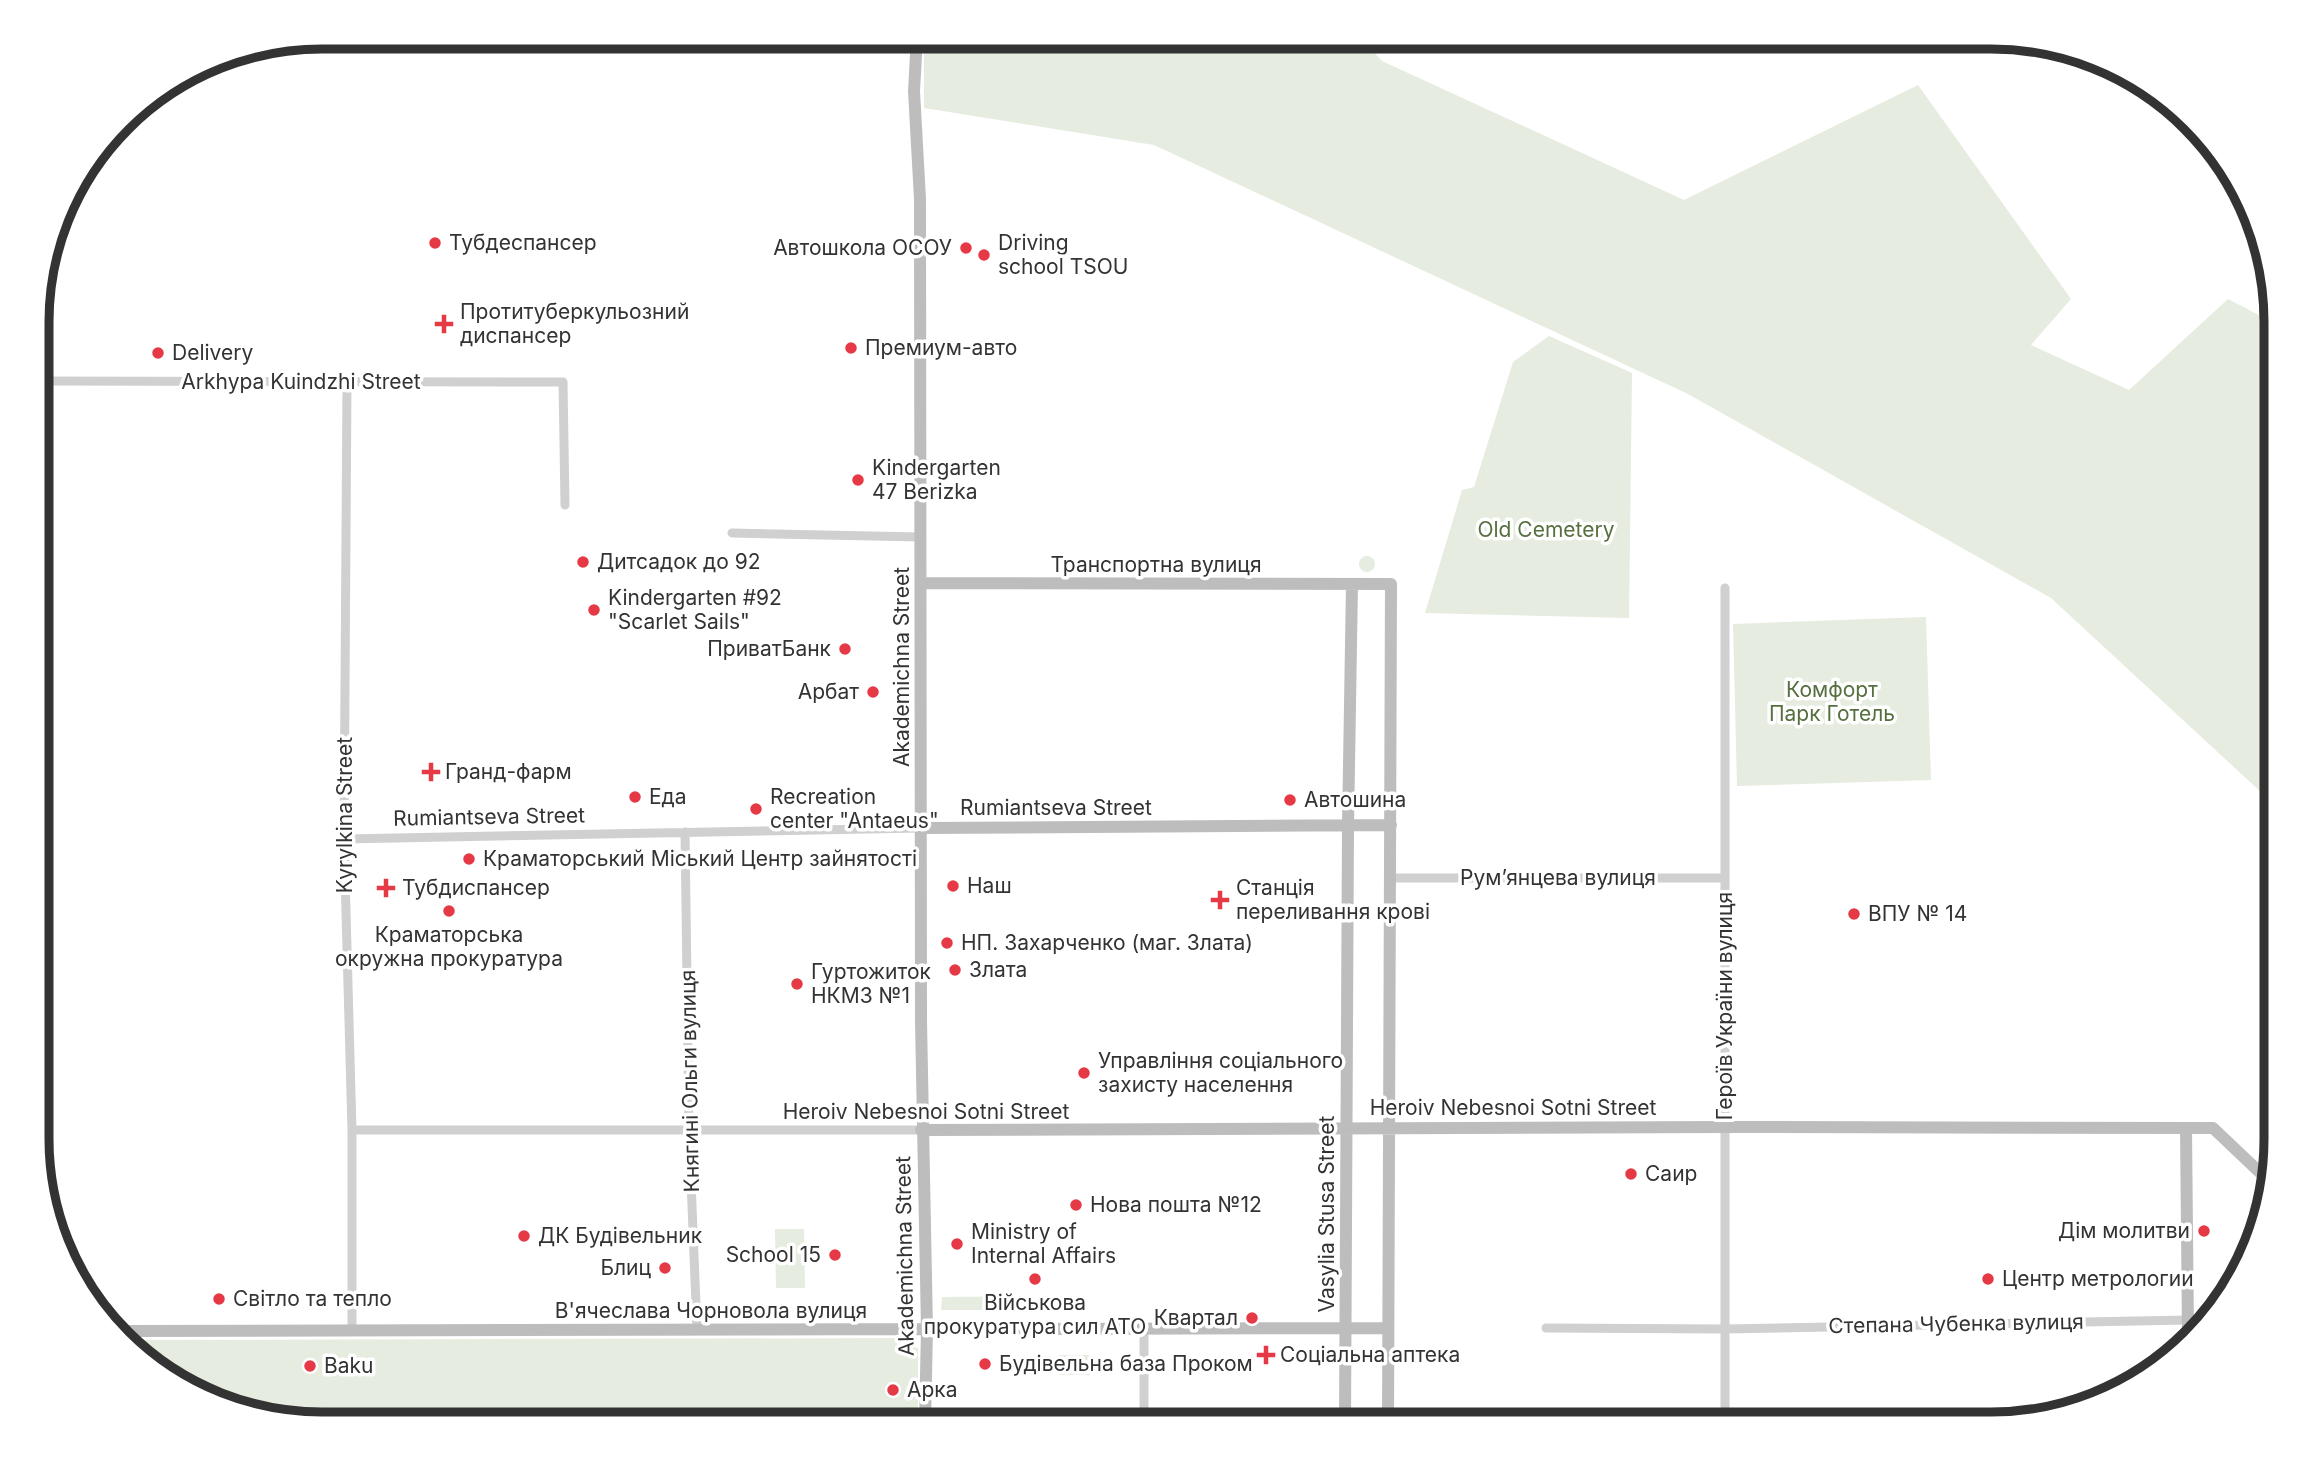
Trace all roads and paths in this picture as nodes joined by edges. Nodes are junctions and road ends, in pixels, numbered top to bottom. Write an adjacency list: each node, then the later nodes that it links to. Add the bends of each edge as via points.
1 (916, 49): 6 (street, Akademichna Street)
2 (49, 382): 3 (street, Arkhypa Kuindzhi Street)
3 (347, 383): 4 (street, Arkhypa Kuindzhi Street, via 563,382); 14 (street, Kyrylkina Street)
4 (565, 505)
5 (732, 533): 6 (street)
6 (921, 537): 7 (street, Akademichna Street)
7 (921, 583): 8 (street, Транспортна вулиця); 12 (street, Akademichna Street)
8 (1352, 584): 10 (street, Vasylia Stusa Street); 11 (street, Транспортна вулиця, via 1391,584)
9 (1725, 587): 16 (street, Героїв України вулиця)
10 (1348, 825): 11 (street, Rumiantseva Street); 12 (street, Rumiantseva Street); 18 (street, Vasylia Stusa Street)
11 (1391, 825): 15 (street)
12 (921, 828): 13 (street, Rumiantseva Street); 22 (street, Akademichna Street)
13 (685, 832): 14 (street, Rumiantseva Street); 23 (street, Княгині Ольги вулиця)
14 (344, 839): 21 (street, Kyrylkina Street)
15 (1391, 878): 16 (street, Рум’янцева вулиця); 19 (street)
16 (1725, 878): 17 (street, Героїв України вулиця)
17 (1725, 1127): 19 (street, Heroiv Nebesnoi Sotni Street); 20 (street, Heroiv Nebesnoi Sotni Street); 32 (street, Героїв України вулиця)
18 (1347, 1128): 19 (street, Heroiv Nebesnoi Sotni Street); 22 (street, Heroiv Nebesnoi Sotni Street); 26 (street, Vasylia Stusa Street)
19 (1391, 1128): 27 (street)
20 (2186, 1128): 24 (street, Heroiv Nebesnoi Sotni Street, via 2213,1128); 25 (street)
21 (352, 1130): 23 (street, Heroiv Nebesnoi Sotni Street); 35 (street, Kyrylkina Street)
22 (921, 1130): 23 (street, Heroiv Nebesnoi Sotni Street); 30 (street, Akademichna Street)
23 (689, 1131): 33 (street, Княгині Ольги вулиця)
24 (2262, 1174)
25 (2188, 1320): 29 (street); 32 (street, Степана Чубенка вулиця)
26 (1345, 1328): 27 (street, В'ячеслава Чорновола вулиця); 31 (street, В'ячеслава Чорновола вулиця); 38 (street, Vasylia Stusa Street)
27 (1388, 1328): 39 (street)
28 (1546, 1328): 32 (street)
29 (2188, 1328)
30 (927, 1329): 31 (street, В'ячеслава Чорновола вулиця); 33 (street, В'ячеслава Чорновола вулиця); 36 (street, Akademichna Street)
31 (1144, 1329): 37 (street)
32 (1725, 1329): 40 (street, Героїв України вулиця)
33 (697, 1330): 35 (street, В'ячеслава Чорновола вулиця)
34 (128, 1331): 35 (street, В'ячеслава Чорновола вулиця)
35 (352, 1331)
36 (926, 1412)
37 (1144, 1412)
38 (1345, 1412)
39 (1388, 1412)
40 (1725, 1412)

